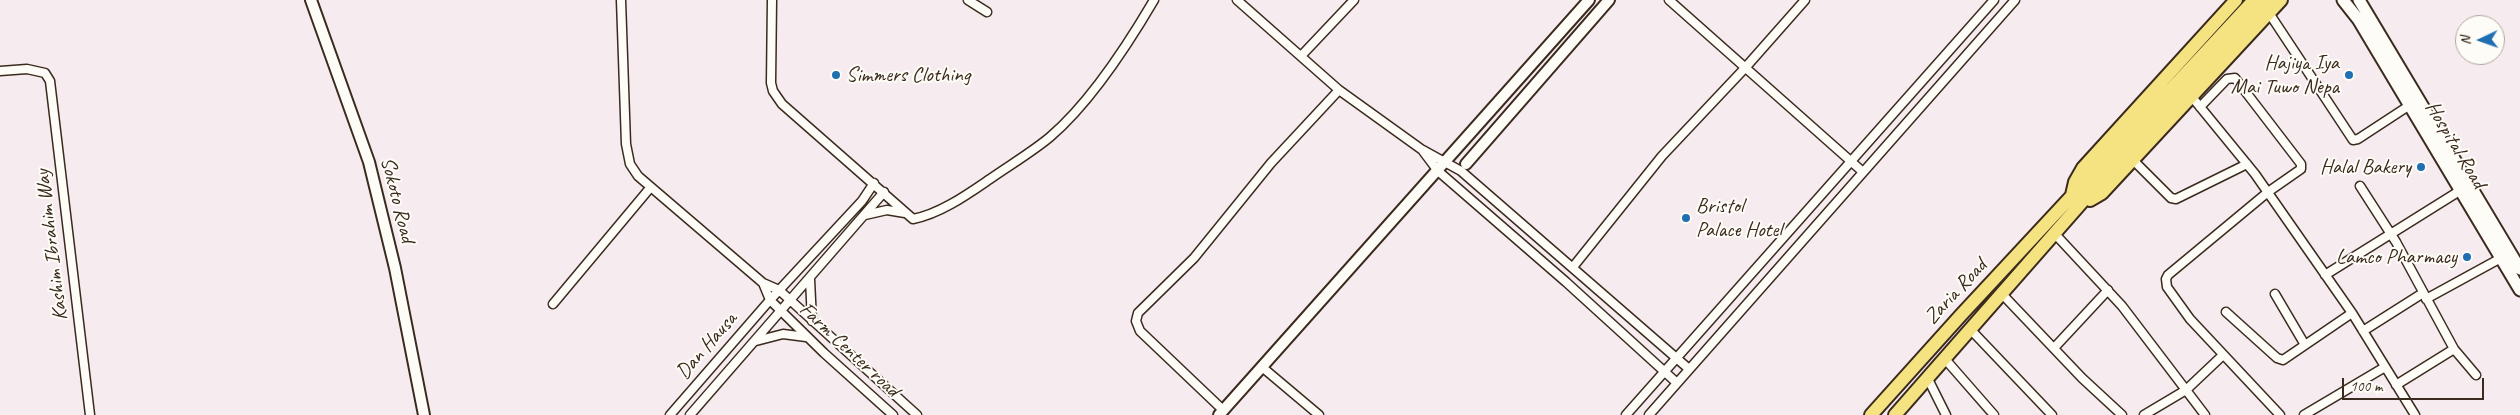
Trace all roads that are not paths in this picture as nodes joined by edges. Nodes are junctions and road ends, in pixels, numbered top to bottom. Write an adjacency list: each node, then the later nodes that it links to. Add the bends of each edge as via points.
1 (311, 0): 87 (street, Sokoto Road, via 369,162 395,268)
2 (621, 0): 37 (street, via 626,144 630,164)
3 (772, 0): 35 (street, via 770,67 773,92 782,104)
4 (968, 0): 19 (street)
5 (1154, 0): 42 (street, via 1140,25 1078,108 1050,137 974,190 924,217 913,219)
6 (1237, 0): 21 (street)
7 (1354, 0): 21 (street)
8 (1589, 0): 29 (street)
9 (1609, 0): 31 (street)
10 (1669, 0): 22 (street)
11 (1805, 0): 22 (street)
12 (1994, 0): 30 (street)
13 (2015, 0): 34 (street)
14 (2236, 0): 41 (highway, Zaria Road, via 2083,168 2075,182)
15 (2281, 0): 18 (highway, Zaria Road)
16 (2343, 0): 20 (main road)
17 (2359, 0): 20 (main road)
18 (2264, 4): 25 (highway, Zaria Road); 26 (street, via 2353,140); 41 (highway, Zaria Road)
19 (986, 12)
20 (2362, 18): 26 (main road, Hospital Road); 44 (main road, Hospital Road)
21 (1301, 56): 24 (street)
22 (1746, 68): 30 (street); 48 (street, via 1662,156)
23 (0, 71): 86 (street, Kashim Ibrahim Way, via 27,69 45,73 52,91)
24 (1340, 90): 27 (street); 85 (street, via 1271,163 1194,258 1138,313 1136,322 1140,331)
25 (2196, 102): 28 (highway, Zaria Road); 32 (street); 40 (street, via 2227,79 2235,78 2301,164 2301,169)
26 (2410, 105): 38 (main road, Hospital Road)
27 (1421, 149): 29 (street); 33 (street)
28 (2133, 160): 32 (street, via 2176,199); 41 (highway, Zaria Road, via 2102,193)
29 (1446, 161): 33 (street); 48 (street, via 1461,170)
30 (1852, 162): 34 (street); 74 (street)
31 (1466, 164)
32 (2246, 164): 40 (street)
33 (1438, 171): 76 (street); 79 (street)
34 (1863, 172): 78 (street)
35 (874, 183): 39 (street); 53 (street, Dan Hausa)
36 (2360, 186): 46 (street)
37 (650, 188): 52 (street); 61 (street)
38 (2460, 190): 44 (main road, Hospital Road); 46 (street)
39 (884, 192): 42 (street); 43 (street, Dan Hausa)
40 (2268, 192): 50 (street); 73 (street, via 2168,274 2166,279 2167,287 2190,319)
41 (2075, 202): 45 (highway, Zaria Road); 95 (highway, Zaria Road, via 1961,315)
42 (905, 213): 43 (street, via 887,210)
43 (865, 216): 51 (street, Dan Hausa)
44 (2482, 216): 47 (main road, Hospital Road); 49 (main road, Hospital Road)
45 (2055, 234): 54 (street); 56 (highway, Zaria Road)
46 (2391, 234): 50 (street); 58 (street)
47 (2501, 258): 55 (main road, Hospital Road); 58 (street)
48 (1573, 267): 74 (street)
49 (2520, 269)
50 (2325, 275): 64 (street)
51 (810, 279): 60 (street, Dan Hausa); 65 (street)
52 (762, 283): 53 (street); 59 (street)
53 (779, 290): 59 (street, Dan Hausa); 60 (street)
54 (2108, 290): 71 (street); 84 (street)
55 (2520, 290)
56 (2002, 294): 66 (highway, Zaria Road); 71 (street)
57 (2275, 294): 70 (street)
58 (2425, 296): 67 (street); 72 (street)
59 (770, 300): 62 (street, Farm Center road); 88 (street, Dan Hausa)
60 (791, 300): 62 (street, Dan Hausa); 65 (street)
61 (553, 304)
62 (782, 311): 68 (street, Farm Center road); 69 (street, Dan Hausa)
63 (2226, 312): 70 (street, via 2278,358 2283,360)
64 (2352, 314): 67 (street); 70 (street)
65 (812, 321): 91 (street)
66 (1971, 330): 75 (highway, Zaria Road); 99 (street)
67 (2363, 331): 77 (street)
68 (807, 337): 69 (street, via 783,334); 90 (street, Farm Center road)
69 (754, 342): 89 (street, Dan Hausa)
70 (2305, 345)
71 (2054, 348): 100 (street)
72 (2454, 349): 80 (street); 83 (street)
73 (2223, 355): 84 (street); 103 (street)
74 (1676, 357): 78 (street); 79 (street)
75 (1945, 359): 81 (highway, Zaria Road); 98 (street)
76 (1262, 367): 85 (street); 92 (street)
77 (2385, 367): 83 (street); 104 (street)
78 (1689, 369): 82 (street)
79 (1665, 371): 82 (street); 93 (street)
80 (2476, 376)
81 (1928, 379): 96 (highway, Zaria Road); 97 (street)
82 (1677, 383): 94 (street)
83 (2396, 385): 105 (street)
84 (2186, 390): 101 (street); 102 (street)
85 (1221, 413)
86 (90, 415)
87 (424, 415)
88 (670, 415)
89 (690, 415)
90 (893, 415)
91 (917, 415)
92 (1319, 415)
93 (1626, 415)
94 (1649, 415)
95 (1872, 415)
96 (1895, 415)
97 (1946, 415)
98 (1994, 415)
99 (2052, 415)
100 (2122, 415)
101 (2144, 415)
102 (2205, 415)
103 (2280, 415)
104 (2304, 415)
105 (2415, 415)

